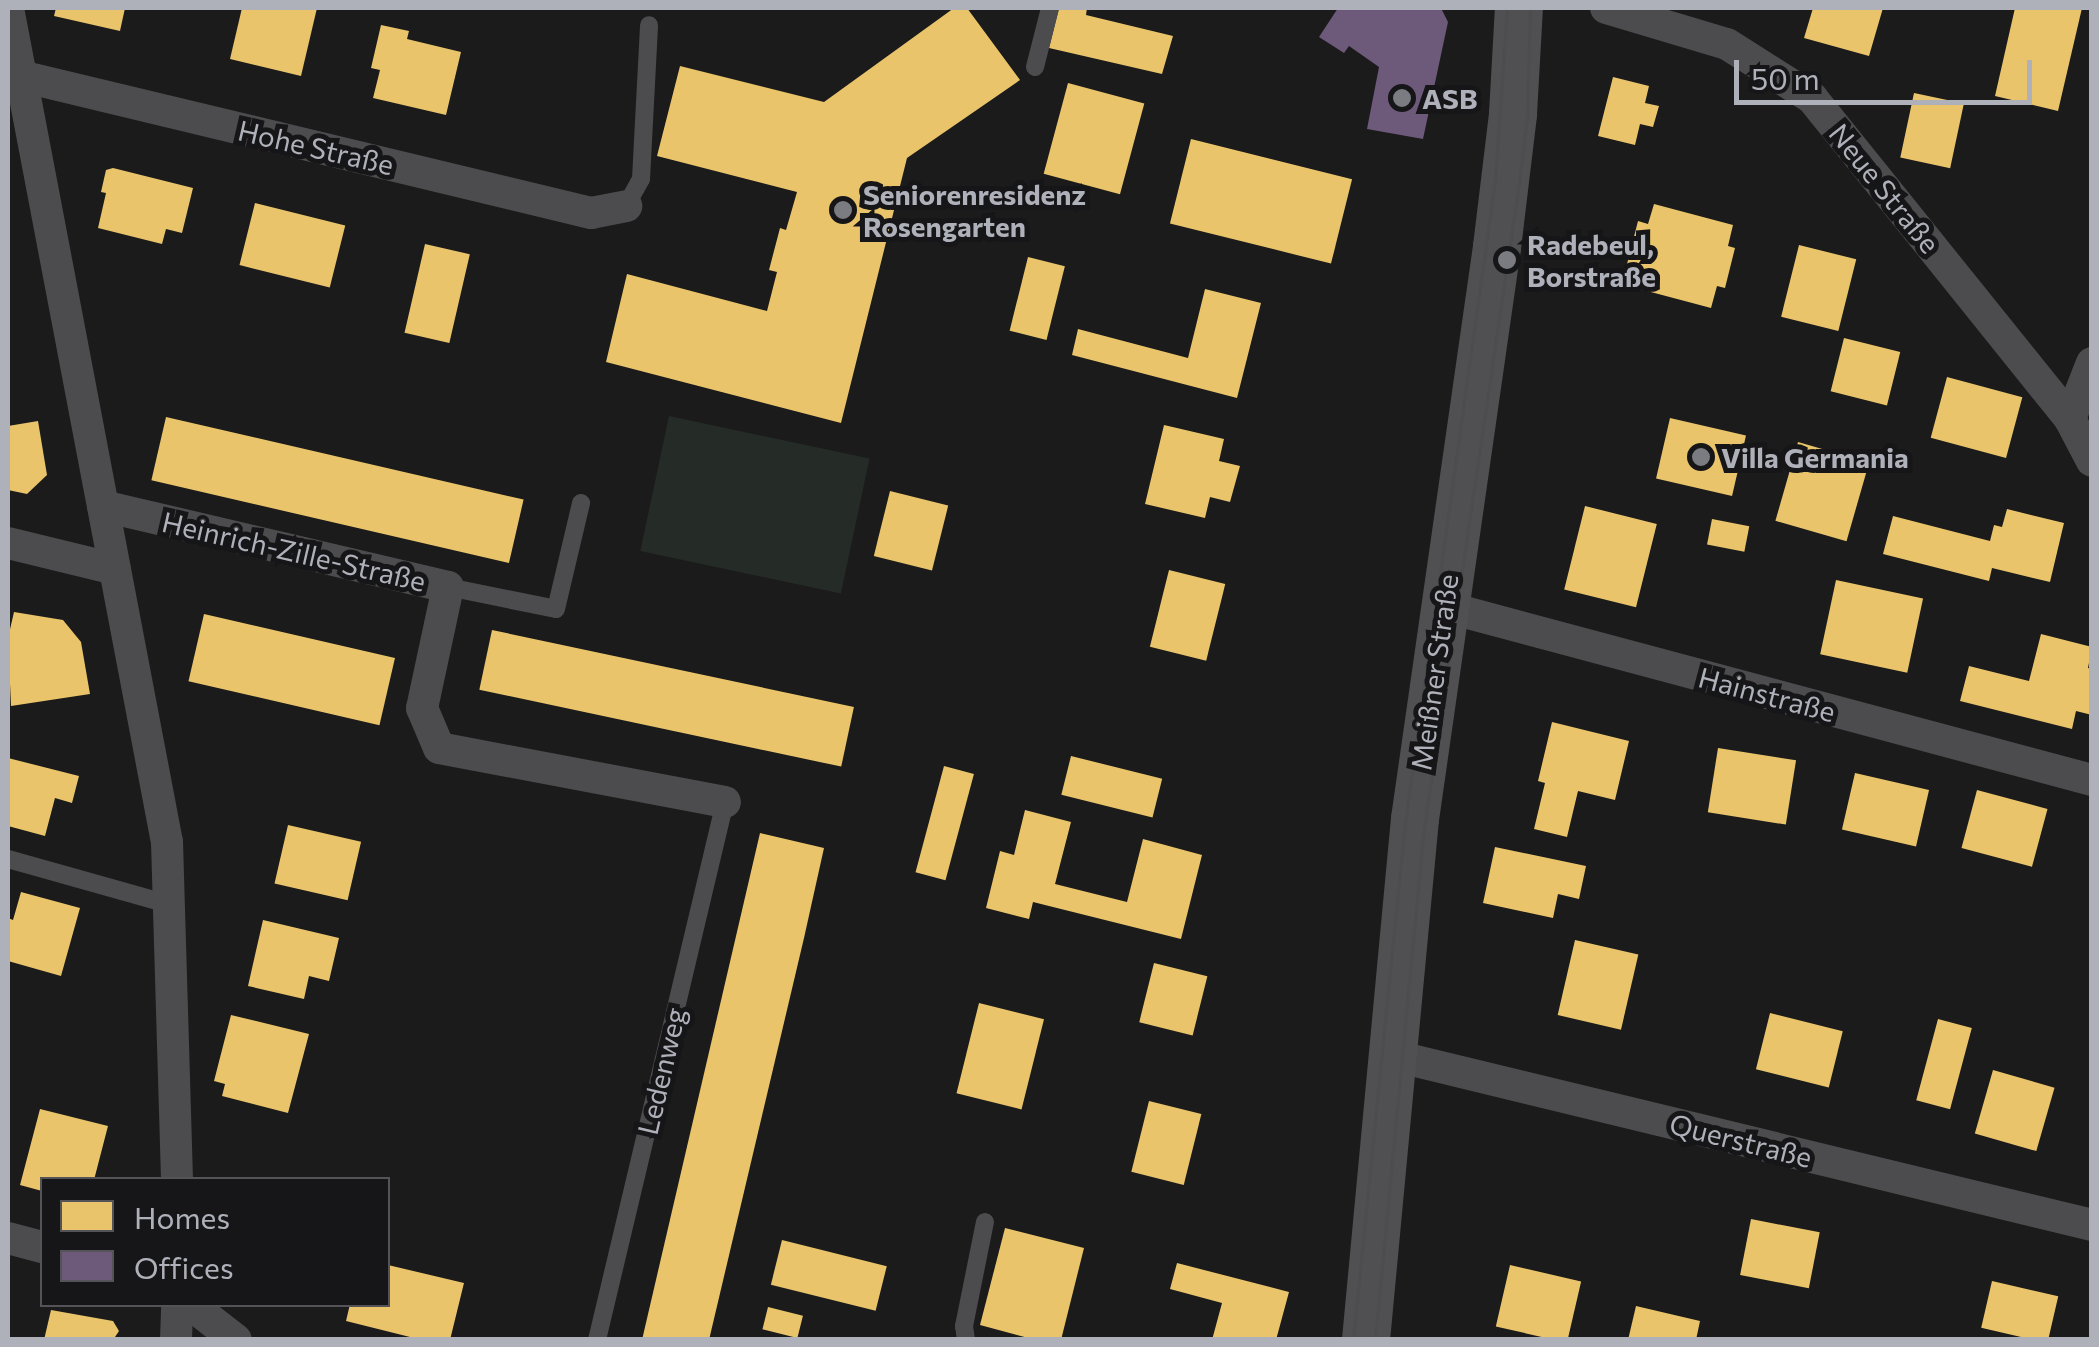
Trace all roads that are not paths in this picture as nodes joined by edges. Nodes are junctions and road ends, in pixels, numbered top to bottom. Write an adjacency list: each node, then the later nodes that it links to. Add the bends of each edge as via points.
1 (8, 8): 7 (street)
2 (1050, 8): 6 (lane)
3 (1519, 8): 17 (main road, Meißner Straße, via 1497,247)
4 (1606, 8): 10 (street, Neue Straße, via 1728,44 1812,98)
5 (648, 26): 8 (lane, via 641,179)
6 (1035, 67)
7 (16, 76): 8 (street, Hohe Straße, via 591,213); 13 (street)
8 (626, 206)
9 (2092, 363): 10 (street)
10 (2070, 419): 11 (street, Neue Straße)
11 (2092, 460)
12 (581, 502): 16 (lane, via 556,608)
13 (103, 506): 15 (street); 16 (street, Heinrich-Zille-Straße)
14 (8, 543): 15 (street)
15 (115, 568): 21 (street, via 167,842)
16 (448, 587): 19 (street, Heinrich-Zille-Straße, via 422,708 439,748)
17 (1442, 606): 18 (street, Hainstraße); 22 (main road, Meißner Straße)
18 (2092, 780)
19 (726, 802): 32 (lane, Ledenweg)
20 (8, 859): 21 (lane)
21 (172, 905): 23 (street)
22 (1391, 1055): 25 (street, Querstraße); 34 (main road, Meißner Straße)
23 (176, 1177)
24 (985, 1222): 33 (lane)
25 (2092, 1225)
26 (8, 1238): 27 (street)
27 (40, 1246)
28 (177, 1307): 30 (street)
29 (194, 1307): 31 (street)
30 (176, 1340)
31 (236, 1340)
32 (598, 1340)
33 (966, 1340)
34 (1366, 1340)

